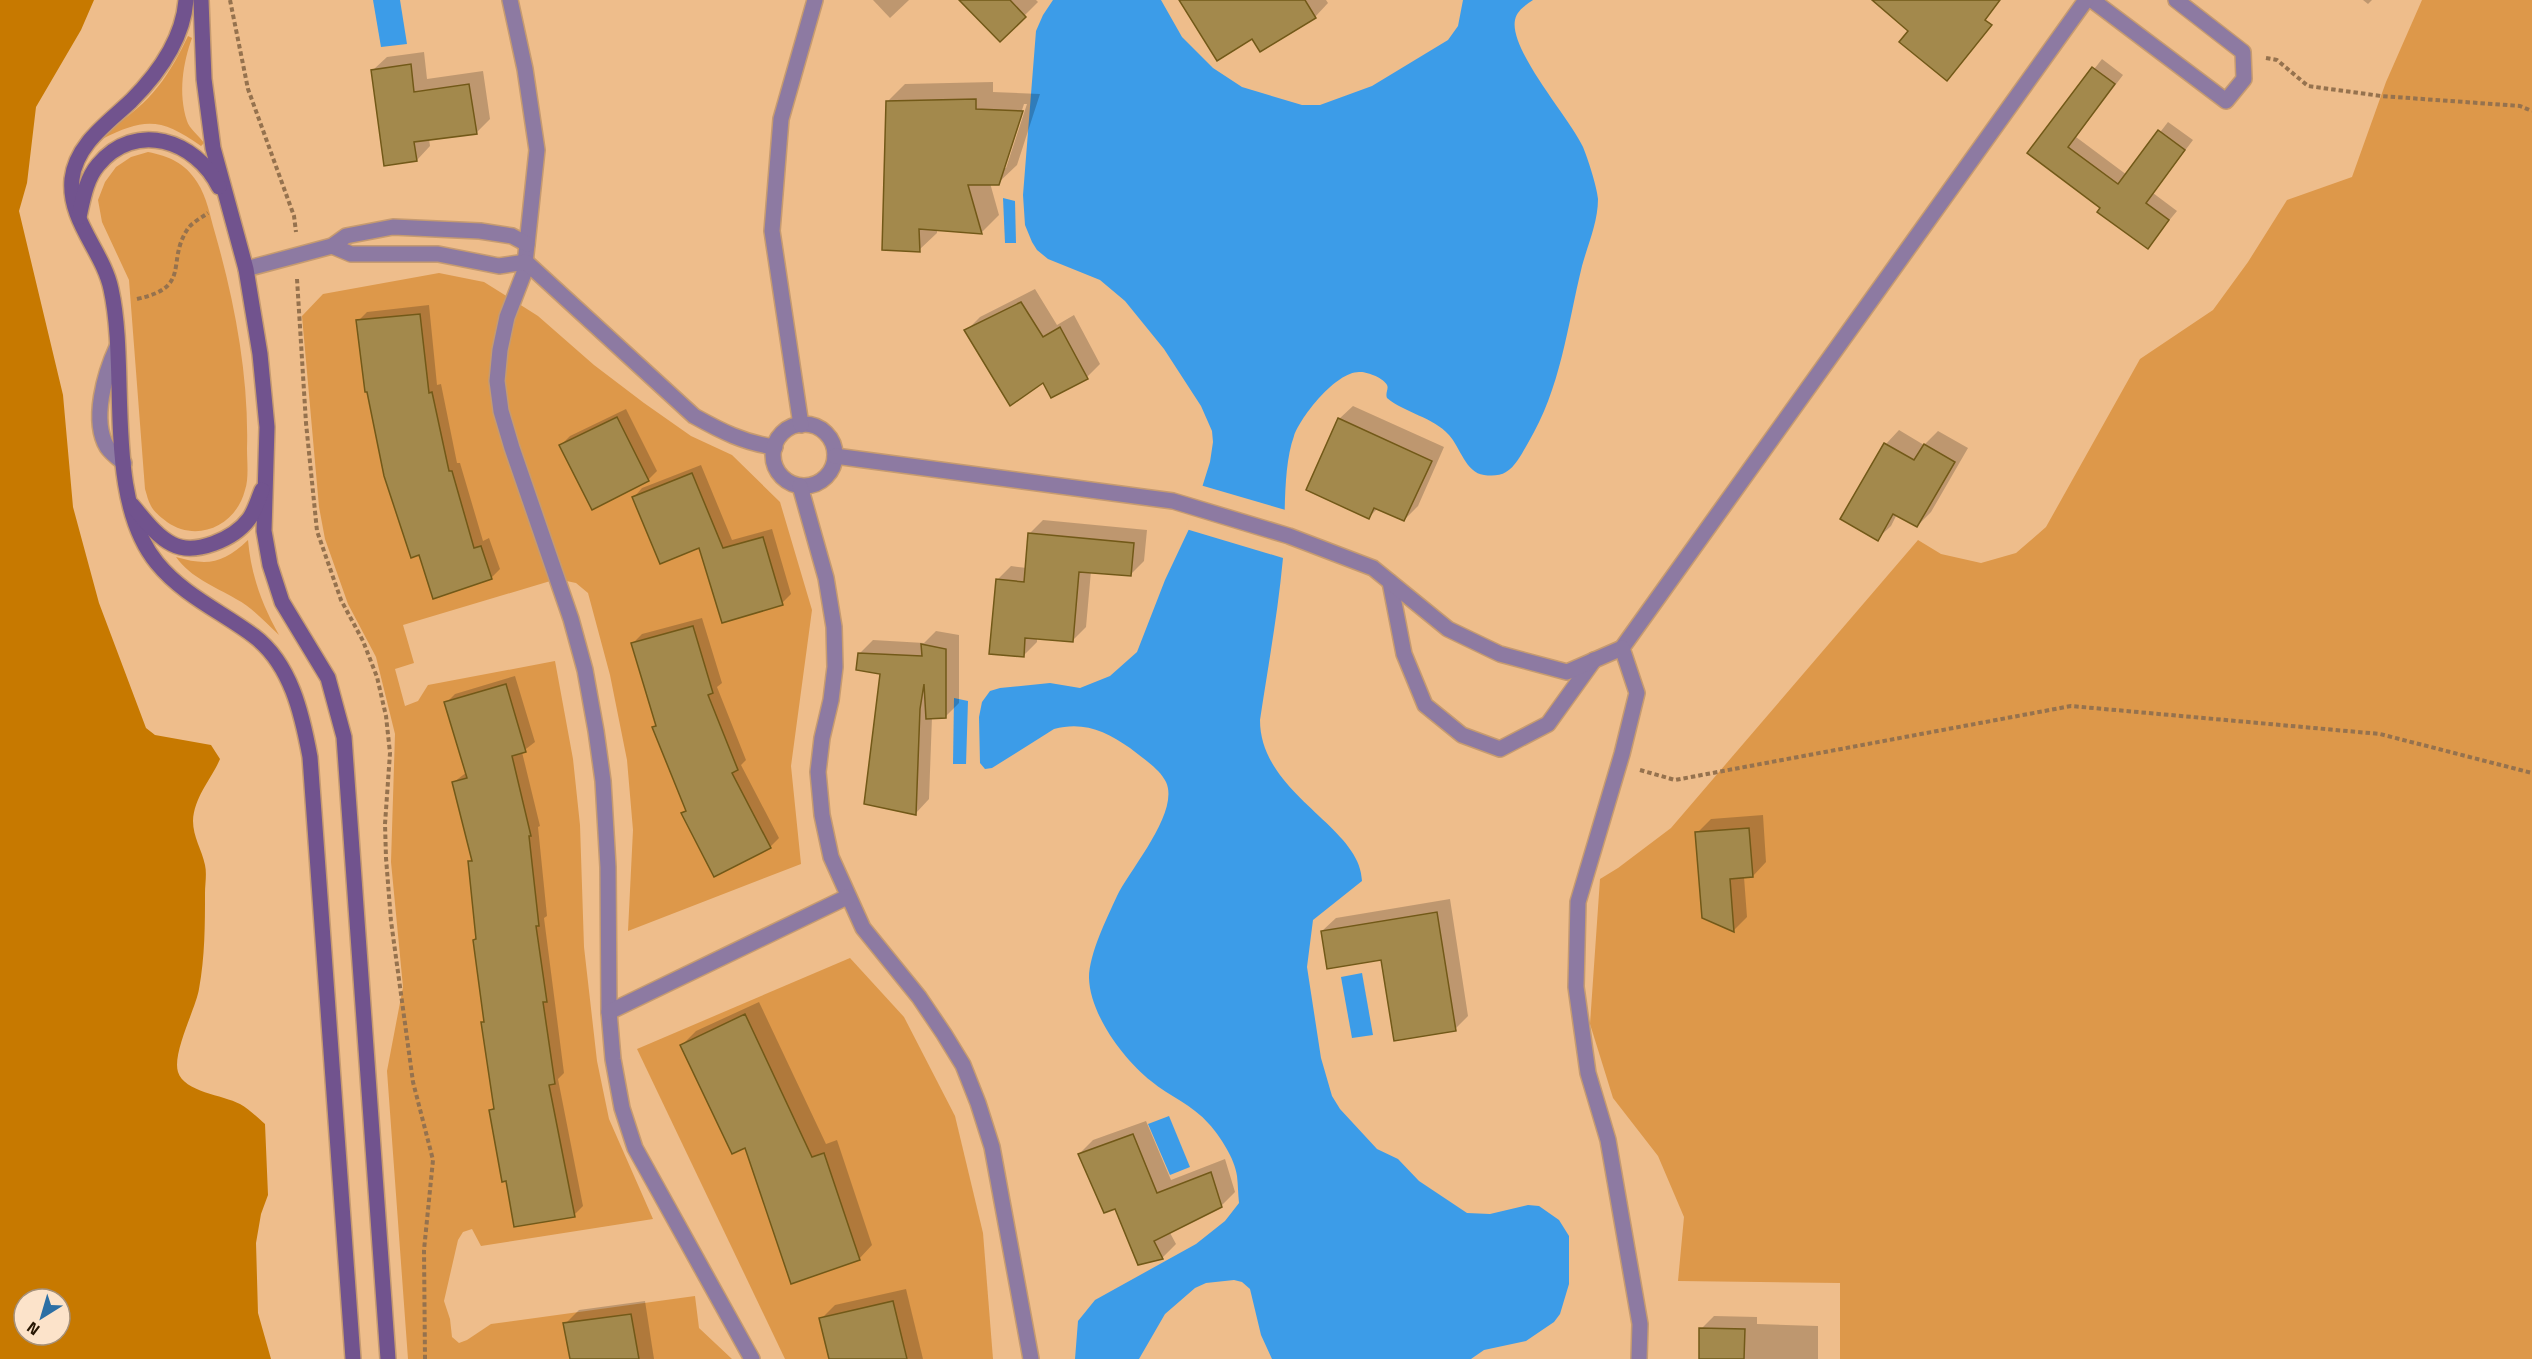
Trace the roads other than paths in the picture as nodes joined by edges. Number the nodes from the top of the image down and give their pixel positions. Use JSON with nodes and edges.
{"nodes":[{"id":1,"x":186,"y":0,"type":"edge"},
{"id":2,"x":201,"y":0,"type":"edge"},
{"id":3,"x":510,"y":0,"type":"edge"},
{"id":4,"x":815,"y":0,"type":"edge"},
{"id":5,"x":2086,"y":0,"type":"edge"},
{"id":6,"x":2092,"y":0,"type":"edge"},
{"id":7,"x":2176,"y":0,"type":"edge"},
{"id":8,"x":229,"y":209,"type":"junction"},
{"id":9,"x":79,"y":218,"type":"junction"},
{"id":10,"x":527,"y":244,"type":"junction"},
{"id":11,"x":332,"y":246,"type":"junction"},
{"id":12,"x":526,"y":262,"type":"junction"},
{"id":13,"x":246,"y":269,"type":"junction"},
{"id":14,"x":801,"y":425,"type":"junction"},
{"id":15,"x":775,"y":447,"type":"junction"},
{"id":16,"x":835,"y":456,"type":"junction"},
{"id":17,"x":266,"y":482,"type":"junction"},
{"id":18,"x":800,"y":486,"type":"junction"},
{"id":19,"x":130,"y":503,"type":"junction"},
{"id":20,"x":1390,"y":582,"type":"junction"},
{"id":21,"x":1622,"y":648,"type":"junction"},
{"id":22,"x":1594,"y":660,"type":"junction"},
{"id":23,"x":847,"y":897,"type":"junction"},
{"id":24,"x":609,"y":1012,"type":"junction"},
{"id":25,"x":353,"y":1359,"type":"edge"},
{"id":26,"x":388,"y":1359,"type":"edge"},
{"id":27,"x":752,"y":1359,"type":"edge"},
{"id":28,"x":1031,"y":1359,"type":"edge"},
{"id":29,"x":1639,"y":1359,"type":"edge"}],
"edges":[{"from":1,"to":9,"type":"main road"},
{"from":2,"to":8,"type":"main road"},
{"from":3,"to":10,"type":"street"},
{"from":4,"to":14,"type":"street"},
{"from":5,"to":21,"type":"street"},
{"from":6,"to":7,"type":"street"},
{"from":8,"to":9,"type":"main road"},
{"from":8,"to":13,"type":"main road"},
{"from":9,"to":19,"type":"main road"},
{"from":10,"to":11,"type":"street"},
{"from":10,"to":12,"type":"street"},
{"from":11,"to":12,"type":"street"},
{"from":11,"to":13,"type":"street"},
{"from":12,"to":15,"type":"street"},
{"from":12,"to":24,"type":"street"},
{"from":13,"to":17,"type":"main road"},
{"from":14,"to":15,"type":"street"},
{"from":14,"to":16,"type":"street"},
{"from":15,"to":18,"type":"street"},
{"from":16,"to":18,"type":"street"},
{"from":16,"to":20,"type":"street"},
{"from":17,"to":19,"type":"main road"},
{"from":17,"to":26,"type":"main road"},
{"from":18,"to":23,"type":"street"},
{"from":19,"to":25,"type":"main road"},
{"from":20,"to":22,"type":"street"},
{"from":20,"to":22,"type":"street"},
{"from":21,"to":22,"type":"street"},
{"from":21,"to":29,"type":"street"},
{"from":23,"to":24,"type":"street"},
{"from":23,"to":28,"type":"street"},
{"from":24,"to":27,"type":"street"}]}
